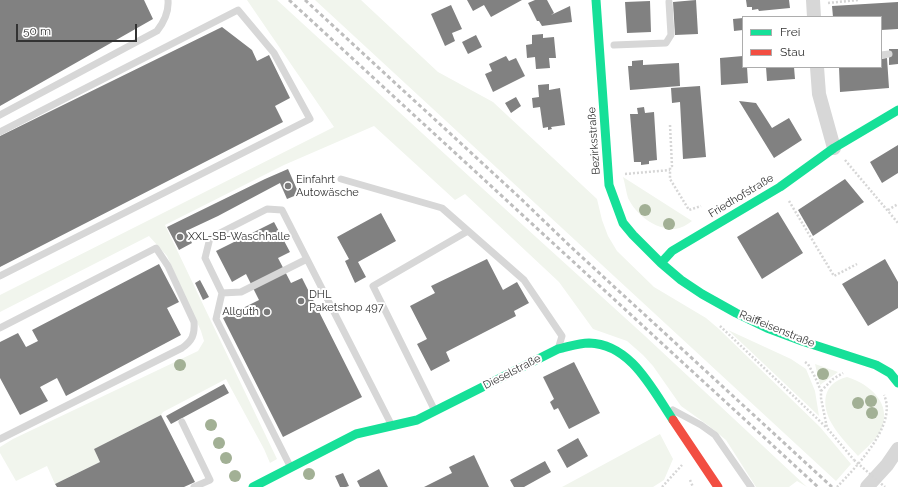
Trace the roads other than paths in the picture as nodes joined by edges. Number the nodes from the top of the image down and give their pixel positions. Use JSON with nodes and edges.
{"nodes":[{"id":1,"x":168,"y":0,"type":"edge"},
{"id":2,"x":596,"y":0,"type":"edge"},
{"id":3,"x":669,"y":2,"type":"dead end"},
{"id":4,"x":614,"y":45,"type":"dead end"},
{"id":5,"x":889,"y":54,"type":"dead end"},
{"id":6,"x":882,"y":55,"type":"edge"},
{"id":7,"x":818,"y":68,"type":"edge"},
{"id":8,"x":898,"y":110,"type":"edge"},
{"id":9,"x":0,"y":115,"type":"edge"},
{"id":10,"x":0,"y":132,"type":"edge"},
{"id":11,"x":834,"y":148,"type":"junction"},
{"id":12,"x":341,"y":178,"type":"dead end"},
{"id":13,"x":468,"y":231,"type":"junction"},
{"id":14,"x":308,"y":259,"type":"junction"},
{"id":15,"x":662,"y":263,"type":"junction"},
{"id":16,"x":0,"y":276,"type":"edge"},
{"id":17,"x":222,"y":293,"type":"junction"},
{"id":18,"x":0,"y":328,"type":"edge"},
{"id":19,"x":558,"y":349,"type":"junction"},
{"id":20,"x":898,"y":383,"type":"edge"},
{"id":21,"x":662,"y":404,"type":"junction"},
{"id":22,"x":435,"y":411,"type":"junction"},
{"id":23,"x":182,"y":422,"type":"dead end"},
{"id":24,"x":392,"y":426,"type":"junction"},
{"id":25,"x":0,"y":439,"type":"edge"},
{"id":26,"x":898,"y":449,"type":"edge"},
{"id":27,"x":291,"y":468,"type":"junction"},
{"id":28,"x":194,"y":487,"type":"edge"},
{"id":29,"x":253,"y":487,"type":"edge"},
{"id":30,"x":718,"y":487,"type":"edge"},
{"id":31,"x":751,"y":487,"type":"edge"},
{"id":32,"x":867,"y":487,"type":"edge"}],
"edges":[{"from":1,"to":9,"type":"lane"},
{"from":2,"to":15,"type":"street","name":"Bezirksstraße"},
{"from":3,"to":4,"type":"lane"},
{"from":5,"to":6,"type":"lane"},
{"from":7,"to":11,"type":"street"},
{"from":8,"to":11,"type":"street","name":"Friedhofstraße"},
{"from":10,"to":16,"type":"lane"},
{"from":11,"to":15,"type":"street","name":"Friedhofstraße"},
{"from":12,"to":13,"type":"lane"},
{"from":13,"to":19,"type":"lane"},
{"from":13,"to":22,"type":"lane"},
{"from":14,"to":17,"type":"lane"},
{"from":14,"to":17,"type":"lane"},
{"from":14,"to":24,"type":"lane"},
{"from":15,"to":20,"type":"street","name":"Raiffeisenstraße"},
{"from":17,"to":27,"type":"lane"},
{"from":18,"to":25,"type":"lane"},
{"from":19,"to":21,"type":"street","name":"Dieselstraße"},
{"from":19,"to":22,"type":"street","name":"Dieselstraße"},
{"from":21,"to":30,"type":"street","name":"Dieselstraße"},
{"from":21,"to":31,"type":"lane"},
{"from":22,"to":24,"type":"street","name":"Dieselstraße"},
{"from":23,"to":28,"type":"lane"},
{"from":24,"to":27,"type":"street","name":"Dieselstraße"},
{"from":26,"to":32,"type":"street"},
{"from":27,"to":29,"type":"street","name":"Dieselstraße"}]}
